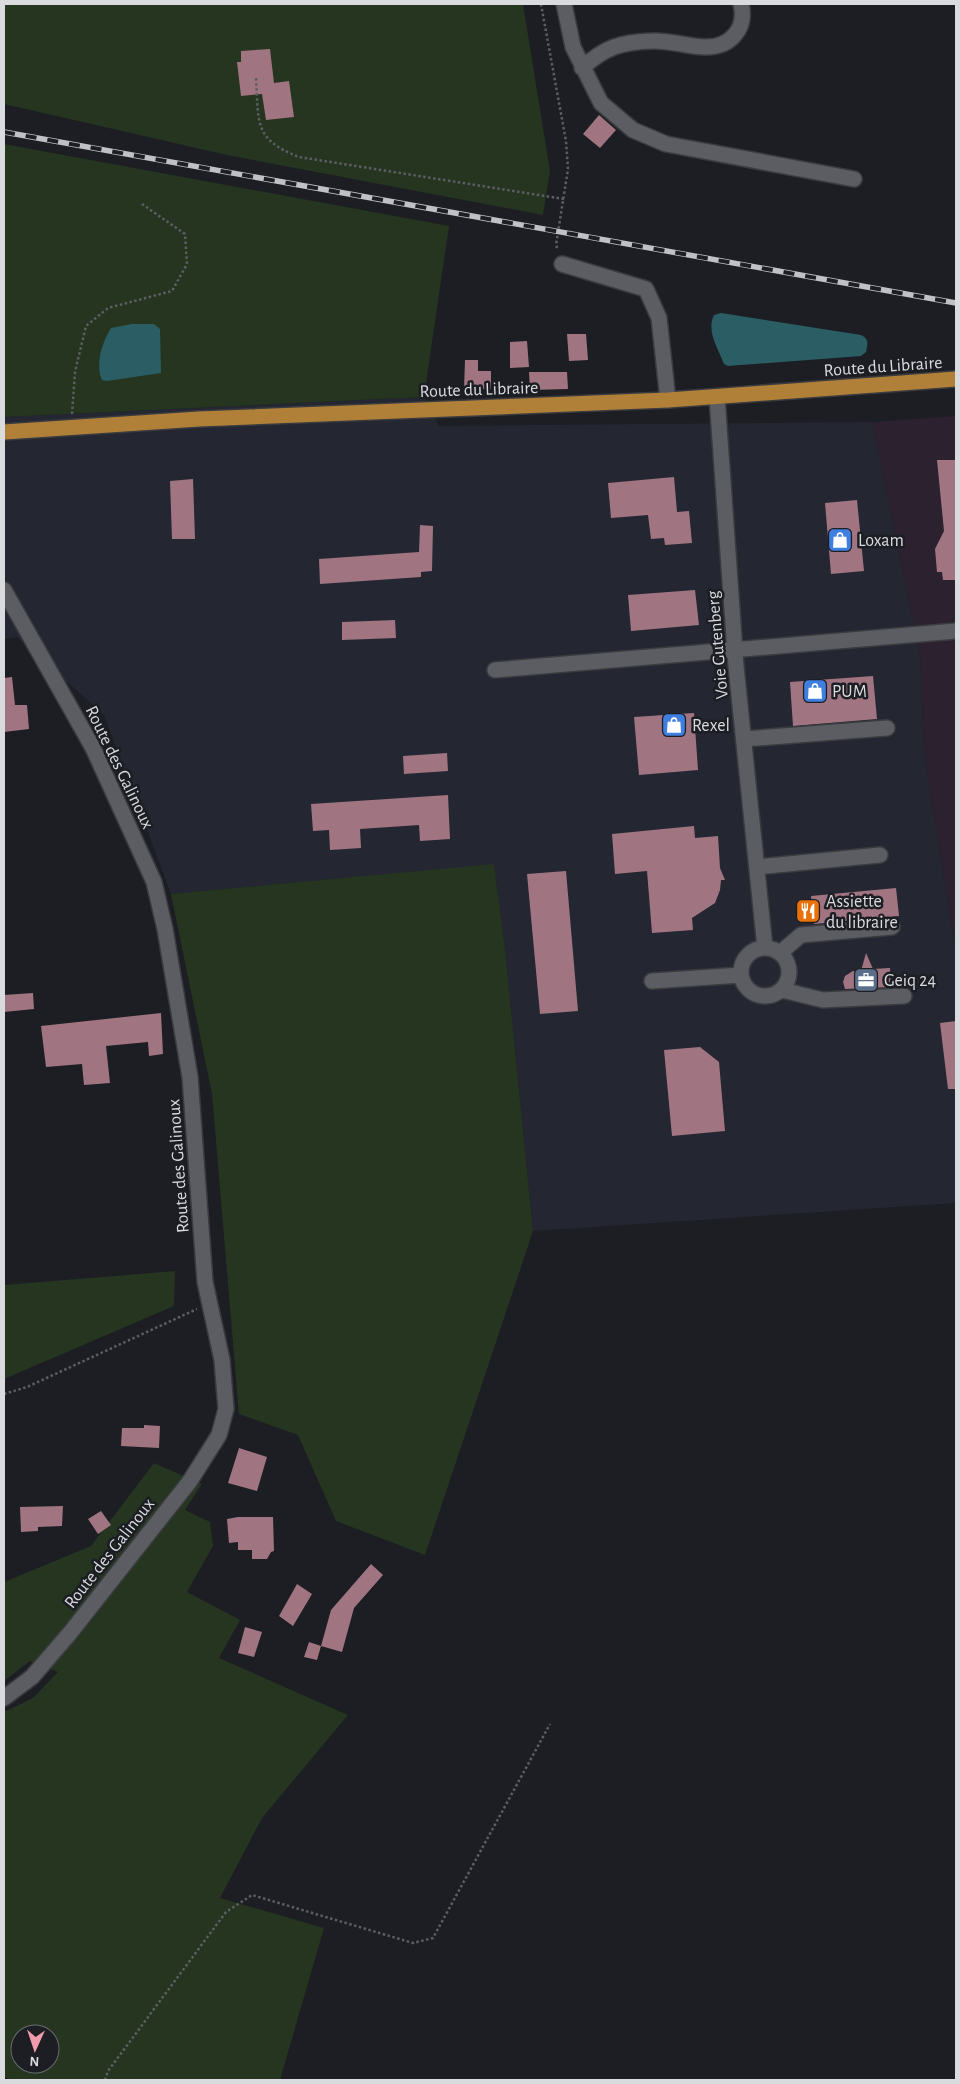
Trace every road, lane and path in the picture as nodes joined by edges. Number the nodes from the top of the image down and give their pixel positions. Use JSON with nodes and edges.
{"nodes":[{"id":1,"x":540,"y":4,"type":"edge"},
{"id":2,"x":564,"y":4,"type":"edge"},
{"id":3,"x":741,"y":4,"type":"edge"},
{"id":4,"x":582,"y":68,"type":"junction"},
{"id":5,"x":256,"y":78,"type":"dead end"},
{"id":6,"x":854,"y":179,"type":"dead end"},
{"id":7,"x":564,"y":200,"type":"junction"},
{"id":8,"x":142,"y":204,"type":"dead end"},
{"id":9,"x":562,"y":264,"type":"joint"},
{"id":10,"x":956,"y":379,"type":"edge"},
{"id":11,"x":717,"y":398,"type":"junction"},
{"id":12,"x":668,"y":400,"type":"junction"},
{"id":13,"x":71,"y":428,"type":"junction"},
{"id":14,"x":4,"y":432,"type":"edge"},
{"id":15,"x":4,"y":590,"type":"edge"},
{"id":16,"x":956,"y":631,"type":"edge"},
{"id":17,"x":735,"y":650,"type":"junction"},
{"id":18,"x":495,"y":670,"type":"dead end"},
{"id":19,"x":887,"y":728,"type":"dead end"},
{"id":20,"x":744,"y":739,"type":"junction"},
{"id":21,"x":880,"y":855,"type":"dead end"},
{"id":22,"x":757,"y":867,"type":"junction"},
{"id":23,"x":892,"y":927,"type":"dead end"},
{"id":24,"x":765,"y":948,"type":"junction"},
{"id":25,"x":780,"y":953,"type":"junction"},
{"id":26,"x":741,"y":975,"type":"junction"},
{"id":27,"x":652,"y":981,"type":"dead end"},
{"id":28,"x":782,"y":990,"type":"junction"},
{"id":29,"x":904,"y":996,"type":"dead end"},
{"id":30,"x":210,"y":1304,"type":"junction"},
{"id":31,"x":4,"y":1394,"type":"edge"},
{"id":32,"x":4,"y":1698,"type":"edge"},
{"id":33,"x":550,"y":1724,"type":"dead end"},
{"id":34,"x":105,"y":2080,"type":"edge"}],
"edges":[{"from":1,"to":7,"type":"path"},
{"from":2,"to":4,"type":"street"},
{"from":3,"to":4,"type":"street"},
{"from":4,"to":6,"type":"street"},
{"from":5,"to":7,"type":"path"},
{"from":7,"to":9,"type":"path"},
{"from":8,"to":13,"type":"path"},
{"from":9,"to":12,"type":"street"},
{"from":10,"to":11,"type":"main road","name":"Route du Libraire"},
{"from":11,"to":12,"type":"main road","name":"Route du Libraire"},
{"from":11,"to":17,"type":"street","name":"Voie Gutenberg"},
{"from":12,"to":13,"type":"main road","name":"Route du Libraire"},
{"from":13,"to":14,"type":"main road","name":"Route du Libraire"},
{"from":15,"to":30,"type":"street","name":"Route des Galinoux"},
{"from":16,"to":17,"type":"street"},
{"from":17,"to":18,"type":"street"},
{"from":17,"to":20,"type":"street","name":"Voie Gutenberg"},
{"from":19,"to":20,"type":"street"},
{"from":20,"to":22,"type":"street","name":"Voie Gutenberg"},
{"from":21,"to":22,"type":"street"},
{"from":22,"to":24,"type":"street","name":"Voie Gutenberg"},
{"from":23,"to":25,"type":"street"},
{"from":24,"to":25,"type":"street"},
{"from":24,"to":26,"type":"street"},
{"from":25,"to":28,"type":"street"},
{"from":26,"to":27,"type":"street"},
{"from":26,"to":28,"type":"street"},
{"from":28,"to":29,"type":"street"},
{"from":30,"to":31,"type":"path"},
{"from":30,"to":32,"type":"street","name":"Route des Galinoux"},
{"from":33,"to":34,"type":"path"}]}
